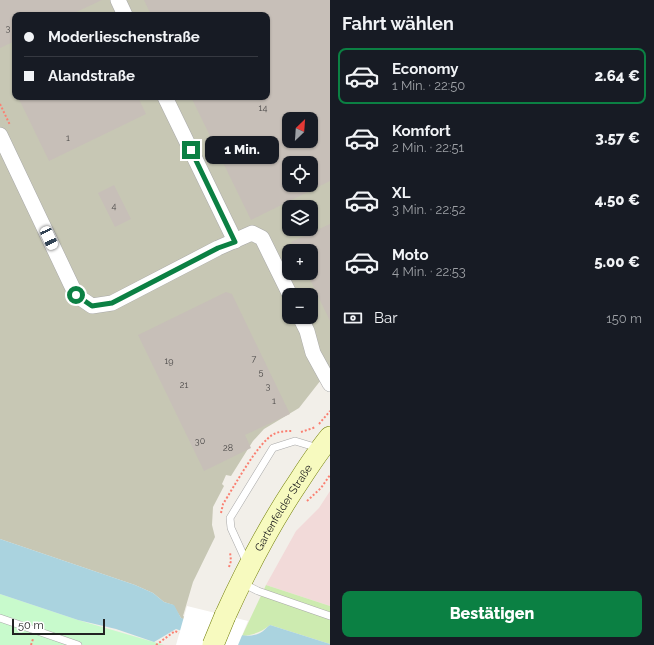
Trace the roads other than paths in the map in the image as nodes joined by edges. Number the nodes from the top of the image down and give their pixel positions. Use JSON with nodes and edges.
{"nodes":[{"id":1,"x":118,"y":0,"type":"edge"},
{"id":2,"x":124,"y":12,"type":"edge"},
{"id":3,"x":166,"y":100,"type":"edge"},
{"id":4,"x":0,"y":135,"type":"edge"},
{"id":5,"x":235,"y":242,"type":"junction"},
{"id":6,"x":287,"y":288,"type":"edge"},
{"id":7,"x":304,"y":324,"type":"edge"},
{"id":8,"x":330,"y":384,"type":"edge"},
{"id":9,"x":323,"y":436,"type":"edge"},
{"id":10,"x":244,"y":573,"type":"junction"},
{"id":11,"x":330,"y":616,"type":"edge"},
{"id":12,"x":0,"y":618,"type":"edge"},
{"id":13,"x":78,"y":645,"type":"edge"},
{"id":14,"x":213,"y":645,"type":"edge"}],
"edges":[{"from":1,"to":2,"type":"street"},
{"from":3,"to":5,"type":"street"},
{"from":4,"to":5,"type":"street"},
{"from":5,"to":6,"type":"street"},
{"from":7,"to":8,"type":"street"},
{"from":9,"to":10,"type":"main road","name":"Gartenfelder Straße"},
{"from":9,"to":10,"type":"lane"},
{"from":10,"to":11,"type":"lane"},
{"from":10,"to":14,"type":"main road","name":"Gartenfelder Straße","bridge":true},
{"from":12,"to":13,"type":"lane"}]}
